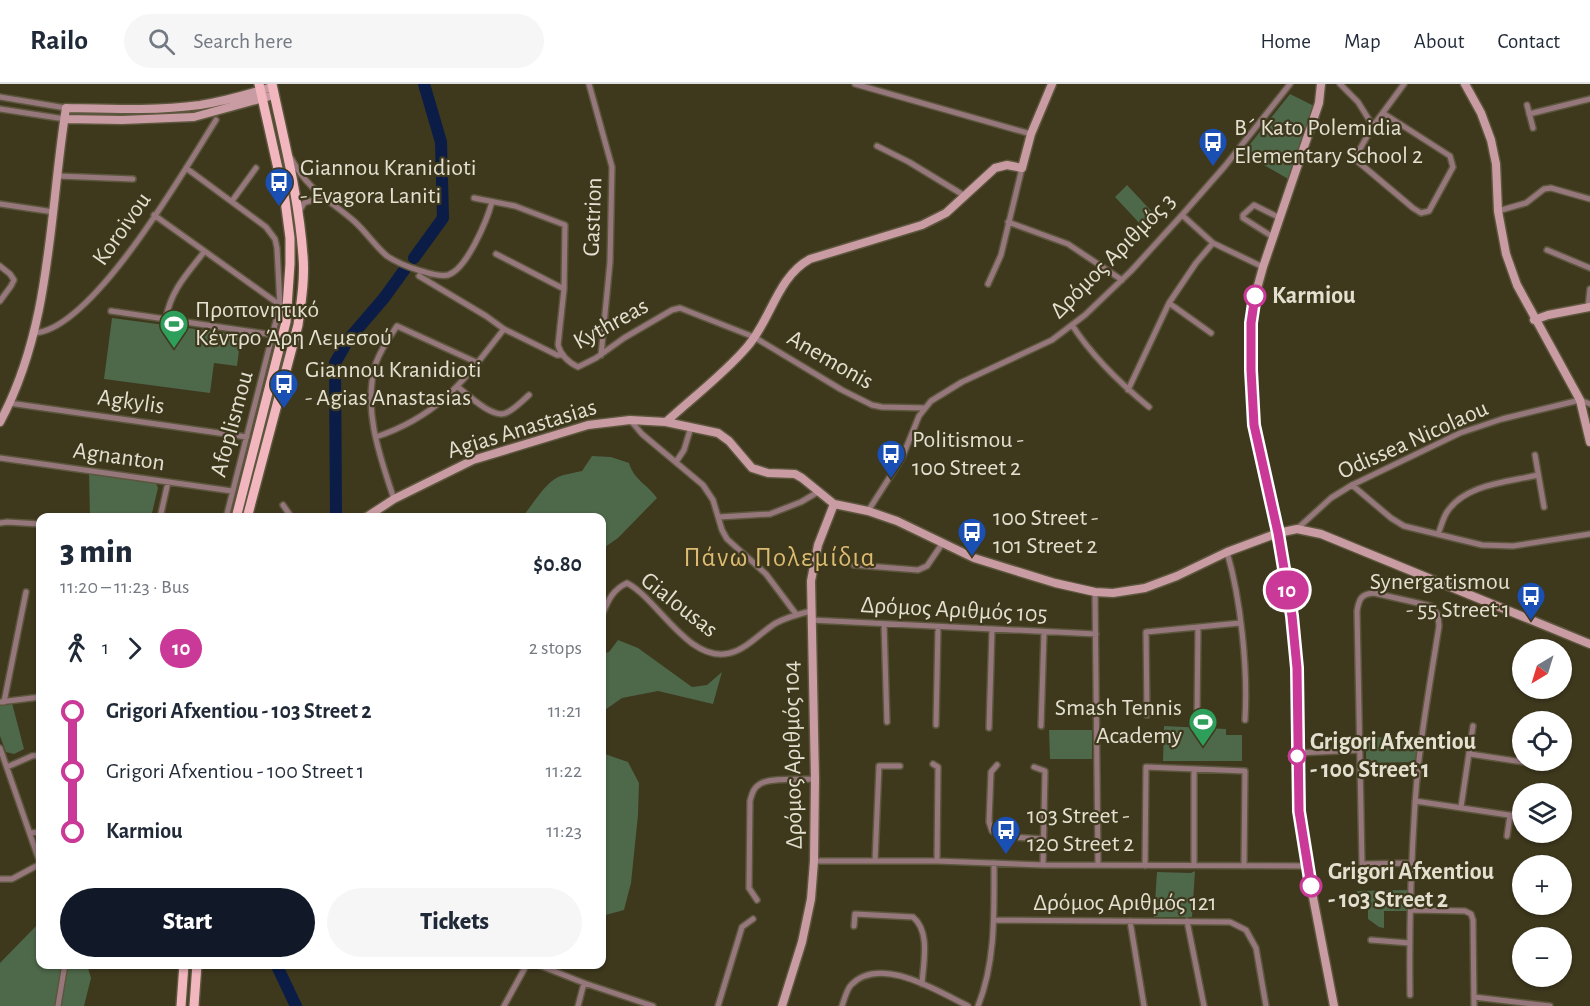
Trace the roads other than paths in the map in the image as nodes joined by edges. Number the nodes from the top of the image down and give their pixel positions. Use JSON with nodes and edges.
{"nodes":[{"id":1,"x":589,"y":84,"type":"edge"},
{"id":2,"x":855,"y":84,"type":"edge"},
{"id":3,"x":1052,"y":84,"type":"edge"},
{"id":4,"x":1290,"y":84,"type":"edge"},
{"id":5,"x":1321,"y":84,"type":"edge"},
{"id":6,"x":1340,"y":84,"type":"edge"},
{"id":7,"x":1404,"y":84,"type":"edge"},
{"id":8,"x":1465,"y":84,"type":"edge"},
{"id":9,"x":273,"y":89,"type":"edge"},
{"id":10,"x":261,"y":91,"type":"edge"},
{"id":11,"x":0,"y":98,"type":"edge"},
{"id":12,"x":1590,"y":99,"type":"edge"},
{"id":13,"x":1527,"y":105,"type":"dead end"},
{"id":14,"x":66,"y":108,"type":"junction"},
{"id":15,"x":0,"y":109,"type":"edge"},
{"id":16,"x":1383,"y":113,"type":"junction"},
{"id":17,"x":1529,"y":114,"type":"junction"},
{"id":18,"x":64,"y":119,"type":"junction"},
{"id":19,"x":216,"y":120,"type":"dead end"},
{"id":20,"x":1373,"y":126,"type":"junction"},
{"id":21,"x":1533,"y":128,"type":"dead end"},
{"id":22,"x":1031,"y":134,"type":"junction"},
{"id":23,"x":877,"y":146,"type":"dead end"},
{"id":24,"x":285,"y":149,"type":"junction"},
{"id":25,"x":186,"y":168,"type":"junction"},
{"id":26,"x":256,"y":168,"type":"dead end"},
{"id":27,"x":1022,"y":168,"type":"junction"},
{"id":28,"x":58,"y":176,"type":"junction"},
{"id":29,"x":133,"y":179,"type":"dead end"},
{"id":30,"x":965,"y":196,"type":"junction"},
{"id":31,"x":322,"y":197,"type":"junction"},
{"id":32,"x":474,"y":198,"type":"dead end"},
{"id":33,"x":1590,"y":199,"type":"edge"},
{"id":34,"x":232,"y":201,"type":"junction"},
{"id":35,"x":492,"y":202,"type":"junction"},
{"id":36,"x":0,"y":204,"type":"edge"},
{"id":37,"x":1498,"y":211,"type":"junction"},
{"id":38,"x":54,"y":212,"type":"junction"},
{"id":39,"x":299,"y":213,"type":"junction"},
{"id":40,"x":154,"y":215,"type":"junction"},
{"id":41,"x":1182,"y":215,"type":"junction"},
{"id":42,"x":1280,"y":218,"type":"junction"},
{"id":43,"x":1008,"y":222,"type":"junction"},
{"id":44,"x":1273,"y":237,"type":"junction"},
{"id":45,"x":1213,"y":243,"type":"junction"},
{"id":46,"x":1547,"y":250,"type":"dead end"},
{"id":47,"x":204,"y":252,"type":"junction"},
{"id":48,"x":496,"y":254,"type":"dead end"},
{"id":49,"x":0,"y":266,"type":"edge"},
{"id":50,"x":1263,"y":267,"type":"junction"},
{"id":51,"x":1590,"y":268,"type":"edge"},
{"id":52,"x":419,"y":276,"type":"dead end"},
{"id":53,"x":1122,"y":280,"type":"junction"},
{"id":54,"x":988,"y":284,"type":"dead end"},
{"id":55,"x":564,"y":289,"type":"junction"},
{"id":56,"x":1590,"y":289,"type":"edge"},
{"id":57,"x":0,"y":301,"type":"edge"},
{"id":58,"x":1169,"y":303,"type":"junction"},
{"id":59,"x":280,"y":305,"type":"junction"},
{"id":60,"x":1589,"y":307,"type":"edge"},
{"id":61,"x":111,"y":311,"type":"dead end"},
{"id":62,"x":166,"y":318,"type":"junction"},
{"id":63,"x":1534,"y":320,"type":"junction"},
{"id":64,"x":1072,"y":325,"type":"junction"},
{"id":65,"x":504,"y":329,"type":"junction"},
{"id":66,"x":34,"y":333,"type":"junction"},
{"id":67,"x":1211,"y":333,"type":"dead end"},
{"id":68,"x":274,"y":335,"type":"junction"},
{"id":69,"x":754,"y":337,"type":"junction"},
{"id":70,"x":562,"y":355,"type":"junction"},
{"id":71,"x":601,"y":355,"type":"junction"},
{"id":72,"x":478,"y":363,"type":"junction"},
{"id":73,"x":458,"y":387,"type":"junction"},
{"id":74,"x":1128,"y":390,"type":"junction"},
{"id":75,"x":529,"y":395,"type":"dead end"},
{"id":76,"x":1580,"y":400,"type":"junction"},
{"id":77,"x":9,"y":403,"type":"junction"},
{"id":78,"x":1590,"y":404,"type":"edge"},
{"id":79,"x":1149,"y":407,"type":"dead end"},
{"id":80,"x":925,"y":408,"type":"junction"},
{"id":81,"x":0,"y":420,"type":"edge"},
{"id":82,"x":630,"y":420,"type":"junction"},
{"id":83,"x":666,"y":422,"type":"junction"},
{"id":84,"x":691,"y":427,"type":"junction"},
{"id":85,"x":247,"y":437,"type":"junction"},
{"id":86,"x":376,"y":437,"type":"junction"},
{"id":87,"x":1590,"y":441,"type":"edge"},
{"id":88,"x":1534,"y":455,"type":"dead end"},
{"id":89,"x":0,"y":458,"type":"edge"},
{"id":90,"x":676,"y":462,"type":"junction"},
{"id":91,"x":1538,"y":475,"type":"junction"},
{"id":92,"x":168,"y":482,"type":"junction"},
{"id":93,"x":1352,"y":485,"type":"junction"},
{"id":94,"x":232,"y":491,"type":"junction"},
{"id":95,"x":818,"y":492,"type":"junction"},
{"id":96,"x":394,"y":499,"type":"junction"},
{"id":97,"x":834,"y":504,"type":"junction"},
{"id":98,"x":282,"y":505,"type":"dead end"},
{"id":99,"x":1544,"y":507,"type":"dead end"},
{"id":100,"x":868,"y":511,"type":"junction"},
{"id":101,"x":161,"y":513,"type":"edge"},
{"id":102,"x":227,"y":513,"type":"edge"},
{"id":103,"x":237,"y":513,"type":"edge"},
{"id":104,"x":248,"y":513,"type":"edge"},
{"id":105,"x":288,"y":513,"type":"edge"},
{"id":106,"x":373,"y":513,"type":"edge"},
{"id":107,"x":719,"y":517,"type":"junction"},
{"id":108,"x":0,"y":523,"type":"edge"},
{"id":109,"x":36,"y":525,"type":"edge"},
{"id":110,"x":1297,"y":529,"type":"junction"},
{"id":111,"x":1278,"y":533,"type":"junction"},
{"id":112,"x":1438,"y":534,"type":"junction"},
{"id":113,"x":1590,"y":534,"type":"edge"},
{"id":114,"x":942,"y":544,"type":"junction"},
{"id":115,"x":1227,"y":552,"type":"junction"},
{"id":116,"x":854,"y":565,"type":"dead end"},
{"id":117,"x":26,"y":592,"type":"dead end"},
{"id":118,"x":1095,"y":592,"type":"junction"},
{"id":119,"x":606,"y":606,"type":"edge"},
{"id":120,"x":811,"y":611,"type":"junction"},
{"id":121,"x":796,"y":614,"type":"junction"},
{"id":122,"x":811,"y":620,"type":"junction"},
{"id":123,"x":1240,"y":623,"type":"junction"},
{"id":124,"x":884,"y":624,"type":"junction"},
{"id":125,"x":938,"y":627,"type":"junction"},
{"id":126,"x":1198,"y":627,"type":"junction"},
{"id":127,"x":992,"y":630,"type":"junction"},
{"id":128,"x":1044,"y":633,"type":"junction"},
{"id":129,"x":1096,"y":634,"type":"junction"},
{"id":130,"x":1590,"y":644,"type":"edge"},
{"id":131,"x":36,"y":698,"type":"edge"},
{"id":132,"x":2,"y":702,"type":"edge"},
{"id":133,"x":1147,"y":715,"type":"dead end"},
{"id":134,"x":1197,"y":718,"type":"dead end"},
{"id":135,"x":1245,"y":720,"type":"dead end"},
{"id":136,"x":887,"y":722,"type":"dead end"},
{"id":137,"x":936,"y":724,"type":"dead end"},
{"id":138,"x":1041,"y":726,"type":"dead end"},
{"id":139,"x":1473,"y":726,"type":"dead end"},
{"id":140,"x":989,"y":728,"type":"dead end"},
{"id":141,"x":0,"y":748,"type":"edge"},
{"id":142,"x":1360,"y":750,"type":"junction"},
{"id":143,"x":1297,"y":753,"type":"junction"},
{"id":144,"x":1470,"y":754,"type":"junction"},
{"id":145,"x":36,"y":756,"type":"edge"},
{"id":146,"x":1512,"y":760,"type":"edge"},
{"id":147,"x":933,"y":764,"type":"dead end"},
{"id":148,"x":998,"y":765,"type":"dead end"},
{"id":149,"x":900,"y":766,"type":"dead end"},
{"id":150,"x":1034,"y":766,"type":"dead end"},
{"id":151,"x":7,"y":767,"type":"junction"},
{"id":152,"x":1194,"y":769,"type":"junction"},
{"id":153,"x":815,"y":779,"type":"junction"},
{"id":154,"x":1415,"y":801,"type":"junction"},
{"id":155,"x":1461,"y":807,"type":"junction"},
{"id":156,"x":1510,"y":815,"type":"joint"},
{"id":157,"x":36,"y":832,"type":"edge"},
{"id":158,"x":30,"y":833,"type":"junction"},
{"id":159,"x":1508,"y":836,"type":"dead end"},
{"id":160,"x":1043,"y":840,"type":"junction"},
{"id":161,"x":36,"y":851,"type":"edge"},
{"id":162,"x":814,"y":861,"type":"junction"},
{"id":163,"x":875,"y":861,"type":"junction"},
{"id":164,"x":937,"y":861,"type":"junction"},
{"id":165,"x":994,"y":863,"type":"junction"},
{"id":166,"x":1413,"y":864,"type":"junction"},
{"id":167,"x":36,"y":865,"type":"edge"},
{"id":168,"x":1043,"y":865,"type":"junction"},
{"id":169,"x":1098,"y":865,"type":"junction"},
{"id":170,"x":1194,"y":865,"type":"junction"},
{"id":171,"x":1145,"y":866,"type":"junction"},
{"id":172,"x":1245,"y":866,"type":"junction"},
{"id":173,"x":1307,"y":866,"type":"junction"},
{"id":174,"x":0,"y":879,"type":"edge"},
{"id":175,"x":757,"y":900,"type":"dead end"},
{"id":176,"x":1411,"y":910,"type":"junction"},
{"id":177,"x":753,"y":919,"type":"dead end"},
{"id":178,"x":994,"y":920,"type":"junction"},
{"id":179,"x":1130,"y":921,"type":"junction"},
{"id":180,"x":1187,"y":921,"type":"junction"},
{"id":181,"x":854,"y":926,"type":"dead end"},
{"id":182,"x":1371,"y":940,"type":"dead end"},
{"id":183,"x":1409,"y":943,"type":"junction"},
{"id":184,"x":64,"y":969,"type":"edge"},
{"id":185,"x":184,"y":969,"type":"edge"},
{"id":186,"x":197,"y":969,"type":"edge"},
{"id":187,"x":524,"y":969,"type":"edge"},
{"id":188,"x":549,"y":969,"type":"edge"},
{"id":189,"x":584,"y":983,"type":"junction"},
{"id":190,"x":922,"y":984,"type":"junction"},
{"id":191,"x":1410,"y":995,"type":"dead end"},
{"id":192,"x":1474,"y":997,"type":"junction"},
{"id":193,"x":58,"y":1006,"type":"edge"},
{"id":194,"x":181,"y":1006,"type":"edge"},
{"id":195,"x":194,"y":1006,"type":"edge"},
{"id":196,"x":504,"y":1006,"type":"edge"},
{"id":197,"x":578,"y":1006,"type":"edge"},
{"id":198,"x":653,"y":1006,"type":"edge"},
{"id":199,"x":718,"y":1006,"type":"edge"},
{"id":200,"x":782,"y":1006,"type":"edge"},
{"id":201,"x":842,"y":1006,"type":"edge"},
{"id":202,"x":968,"y":1006,"type":"edge"},
{"id":203,"x":978,"y":1006,"type":"edge"},
{"id":204,"x":1144,"y":1006,"type":"edge"},
{"id":205,"x":1204,"y":1006,"type":"edge"},
{"id":206,"x":1266,"y":1006,"type":"edge"},
{"id":207,"x":1334,"y":1006,"type":"edge"},
{"id":208,"x":1474,"y":1006,"type":"edge"},
{"id":209,"x":1550,"y":1006,"type":"edge"}],
"edges":[{"from":1,"to":71,"type":"street","name":"Gastrion"},
{"from":2,"to":22,"type":"street"},
{"from":3,"to":22,"type":"street"},
{"from":4,"to":41,"type":"street","name":"Δρόμος Αριθμός 3"},
{"from":5,"to":42,"type":"street"},
{"from":6,"to":20,"type":"street"},
{"from":7,"to":16,"type":"street"},
{"from":8,"to":37,"type":"street"},
{"from":9,"to":10,"type":"street"},
{"from":9,"to":24,"type":"main road"},
{"from":10,"to":14,"type":"street"},
{"from":10,"to":18,"type":"street"},
{"from":10,"to":103,"type":"main road"},
{"from":11,"to":14,"type":"street"},
{"from":12,"to":17,"type":"street"},
{"from":13,"to":17,"type":"street"},
{"from":14,"to":18,"type":"street"},
{"from":15,"to":18,"type":"street"},
{"from":16,"to":20,"type":"street"},
{"from":16,"to":20,"type":"street"},
{"from":17,"to":21,"type":"street"},
{"from":18,"to":28,"type":"street"},
{"from":19,"to":25,"type":"street","name":"Koroivou"},
{"from":22,"to":27,"type":"street"},
{"from":23,"to":30,"type":"street"},
{"from":24,"to":31,"type":"street"},
{"from":24,"to":39,"type":"main road"},
{"from":25,"to":34,"type":"street","name":"Afoplismou"},
{"from":25,"to":40,"type":"street","name":"Koroivou"},
{"from":26,"to":34,"type":"street"},
{"from":27,"to":30,"type":"street"},
{"from":27,"to":43,"type":"street"},
{"from":28,"to":29,"type":"street"},
{"from":28,"to":38,"type":"street"},
{"from":30,"to":69,"type":"street"},
{"from":31,"to":35,"type":"street"},
{"from":31,"to":39,"type":"street"},
{"from":32,"to":35,"type":"street"},
{"from":33,"to":37,"type":"street"},
{"from":34,"to":59,"type":"street","name":"Afoplismou"},
{"from":35,"to":55,"type":"street","name":"Kythreas"},
{"from":36,"to":38,"type":"street"},
{"from":37,"to":63,"type":"street"},
{"from":38,"to":66,"type":"street"},
{"from":39,"to":104,"type":"main road"},
{"from":40,"to":47,"type":"street"},
{"from":40,"to":66,"type":"street","name":"Koroivou"},
{"from":41,"to":45,"type":"street"},
{"from":41,"to":53,"type":"street","name":"Δρόμος Αριθμός 3"},
{"from":42,"to":44,"type":"street"},
{"from":42,"to":44,"type":"street"},
{"from":43,"to":53,"type":"street"},
{"from":43,"to":54,"type":"street"},
{"from":44,"to":50,"type":"street"},
{"from":45,"to":50,"type":"street"},
{"from":45,"to":58,"type":"street"},
{"from":46,"to":51,"type":"street"},
{"from":47,"to":59,"type":"street"},
{"from":47,"to":62,"type":"street"},
{"from":48,"to":55,"type":"street"},
{"from":49,"to":57,"type":"street"},
{"from":50,"to":111,"type":"street"},
{"from":52,"to":65,"type":"street"},
{"from":53,"to":64,"type":"street","name":"Δρόμος Αριθμός 3"},
{"from":55,"to":70,"type":"street","name":"Kythreas"},
{"from":56,"to":60,"type":"street"},
{"from":58,"to":67,"type":"street"},
{"from":58,"to":74,"type":"street"},
{"from":59,"to":68,"type":"street","name":"Afoplismou"},
{"from":60,"to":63,"type":"street"},
{"from":61,"to":62,"type":"street"},
{"from":62,"to":68,"type":"street"},
{"from":63,"to":76,"type":"street"},
{"from":64,"to":74,"type":"street"},
{"from":64,"to":80,"type":"street","name":"Δρόμος Αριθμός 3"},
{"from":65,"to":70,"type":"street"},
{"from":65,"to":72,"type":"street"},
{"from":66,"to":77,"type":"street"},
{"from":68,"to":85,"type":"street","name":"Afoplismou"},
{"from":69,"to":71,"type":"street","name":"Kythreas"},
{"from":69,"to":80,"type":"street","name":"Anemonis"},
{"from":69,"to":83,"type":"street"},
{"from":70,"to":71,"type":"street","name":"Kythreas"},
{"from":72,"to":73,"type":"street"},
{"from":72,"to":86,"type":"street"},
{"from":73,"to":75,"type":"street"},
{"from":73,"to":86,"type":"street"},
{"from":74,"to":79,"type":"street"},
{"from":76,"to":78,"type":"street"},
{"from":76,"to":87,"type":"street"},
{"from":76,"to":93,"type":"street","name":"Odissea Nicolaou"},
{"from":77,"to":81,"type":"street"},
{"from":77,"to":85,"type":"street","name":"Agkylis"},
{"from":80,"to":100,"type":"street"},
{"from":82,"to":83,"type":"street","name":"Agias Anastasias"},
{"from":82,"to":90,"type":"street"},
{"from":82,"to":96,"type":"street","name":"Agias Anastasias"},
{"from":83,"to":84,"type":"street","name":"Agias Anastasias"},
{"from":84,"to":90,"type":"street"},
{"from":84,"to":95,"type":"street","name":"Agias Anastasias"},
{"from":85,"to":94,"type":"street","name":"Afoplismou"},
{"from":86,"to":96,"type":"street"},
{"from":88,"to":91,"type":"street"},
{"from":89,"to":92,"type":"street","name":"Agnanton"},
{"from":90,"to":107,"type":"street"},
{"from":91,"to":99,"type":"street"},
{"from":91,"to":112,"type":"street"},
{"from":92,"to":94,"type":"street","name":"Agnanton"},
{"from":92,"to":101,"type":"street"},
{"from":93,"to":110,"type":"street","name":"Odissea Nicolaou"},
{"from":93,"to":112,"type":"street"},
{"from":94,"to":102,"type":"street","name":"Afoplismou"},
{"from":95,"to":97,"type":"street","name":"Agias Anastasias"},
{"from":95,"to":107,"type":"street"},
{"from":96,"to":106,"type":"street","name":"Agias Anastasias"},
{"from":97,"to":100,"type":"street"},
{"from":97,"to":120,"type":"street","name":"Δρόμος Αριθμός 104"},
{"from":98,"to":105,"type":"street"},
{"from":100,"to":114,"type":"street"},
{"from":107,"to":121,"type":"street"},
{"from":108,"to":109,"type":"street"},
{"from":110,"to":111,"type":"street"},
{"from":110,"to":130,"type":"street"},
{"from":111,"to":115,"type":"street"},
{"from":111,"to":143,"type":"street"},
{"from":112,"to":113,"type":"street"},
{"from":114,"to":116,"type":"street"},
{"from":114,"to":118,"type":"street"},
{"from":115,"to":118,"type":"street"},
{"from":115,"to":123,"type":"street"},
{"from":117,"to":132,"type":"street"},
{"from":118,"to":129,"type":"street"},
{"from":119,"to":121,"type":"street","name":"Gialousas"},
{"from":120,"to":121,"type":"street","name":"Gialousas"},
{"from":120,"to":122,"type":"street","name":"Δρόμος Αριθμός 104"},
{"from":122,"to":124,"type":"street","name":"Δρόμος Αριθμός 105"},
{"from":122,"to":153,"type":"street","name":"Δρόμος Αριθμός 104"},
{"from":123,"to":126,"type":"street"},
{"from":123,"to":135,"type":"street"},
{"from":124,"to":125,"type":"street","name":"Δρόμος Αριθμός 105"},
{"from":124,"to":136,"type":"street"},
{"from":125,"to":127,"type":"street","name":"Δρόμος Αριθμός 105"},
{"from":125,"to":137,"type":"street"},
{"from":126,"to":133,"type":"street"},
{"from":126,"to":134,"type":"street"},
{"from":127,"to":128,"type":"street","name":"Δρόμος Αριθμός 105"},
{"from":127,"to":140,"type":"street"},
{"from":128,"to":129,"type":"street","name":"Δρόμος Αριθμός 105"},
{"from":128,"to":138,"type":"street"},
{"from":129,"to":169,"type":"street"},
{"from":131,"to":132,"type":"street"},
{"from":139,"to":144,"type":"street"},
{"from":141,"to":151,"type":"street"},
{"from":142,"to":143,"type":"street"},
{"from":142,"to":154,"type":"street"},
{"from":142,"to":166,"type":"street"},
{"from":143,"to":173,"type":"street"},
{"from":144,"to":146,"type":"street"},
{"from":144,"to":155,"type":"street"},
{"from":145,"to":151,"type":"street"},
{"from":147,"to":164,"type":"street"},
{"from":148,"to":160,"type":"street"},
{"from":149,"to":163,"type":"street"},
{"from":150,"to":160,"type":"street"},
{"from":151,"to":158,"type":"street"},
{"from":152,"to":170,"type":"street"},
{"from":152,"to":171,"type":"street"},
{"from":152,"to":172,"type":"street"},
{"from":153,"to":162,"type":"street","name":"Δρόμος Αριθμός 104"},
{"from":153,"to":175,"type":"street"},
{"from":154,"to":155,"type":"street"},
{"from":154,"to":166,"type":"street"},
{"from":155,"to":156,"type":"street"},
{"from":156,"to":159,"type":"street"},
{"from":157,"to":158,"type":"street"},
{"from":158,"to":161,"type":"street"},
{"from":160,"to":168,"type":"street"},
{"from":162,"to":163,"type":"street"},
{"from":162,"to":200,"type":"street","name":"Δρόμος Αριθμός 104"},
{"from":163,"to":164,"type":"street"},
{"from":164,"to":165,"type":"street"},
{"from":165,"to":168,"type":"street"},
{"from":165,"to":178,"type":"street"},
{"from":166,"to":176,"type":"street"},
{"from":167,"to":174,"type":"street"},
{"from":168,"to":169,"type":"street"},
{"from":169,"to":171,"type":"street"},
{"from":170,"to":171,"type":"street"},
{"from":170,"to":172,"type":"street"},
{"from":172,"to":173,"type":"street"},
{"from":173,"to":207,"type":"street"},
{"from":176,"to":183,"type":"street"},
{"from":176,"to":192,"type":"street"},
{"from":177,"to":199,"type":"street"},
{"from":178,"to":179,"type":"street","name":"Δρόμος Αριθμός 121"},
{"from":178,"to":203,"type":"street"},
{"from":179,"to":180,"type":"street","name":"Δρόμος Αριθμός 121"},
{"from":179,"to":204,"type":"street"},
{"from":180,"to":205,"type":"street"},
{"from":180,"to":206,"type":"street","name":"Δρόμος Αριθμός 121"},
{"from":181,"to":190,"type":"street"},
{"from":182,"to":183,"type":"street"},
{"from":183,"to":191,"type":"street"},
{"from":184,"to":193,"type":"street"},
{"from":185,"to":194,"type":"main road"},
{"from":186,"to":195,"type":"main road"},
{"from":187,"to":196,"type":"street"},
{"from":188,"to":189,"type":"street"},
{"from":189,"to":197,"type":"street"},
{"from":189,"to":198,"type":"street"},
{"from":190,"to":201,"type":"street"},
{"from":190,"to":202,"type":"street"},
{"from":192,"to":208,"type":"street"},
{"from":192,"to":209,"type":"street"}]}
